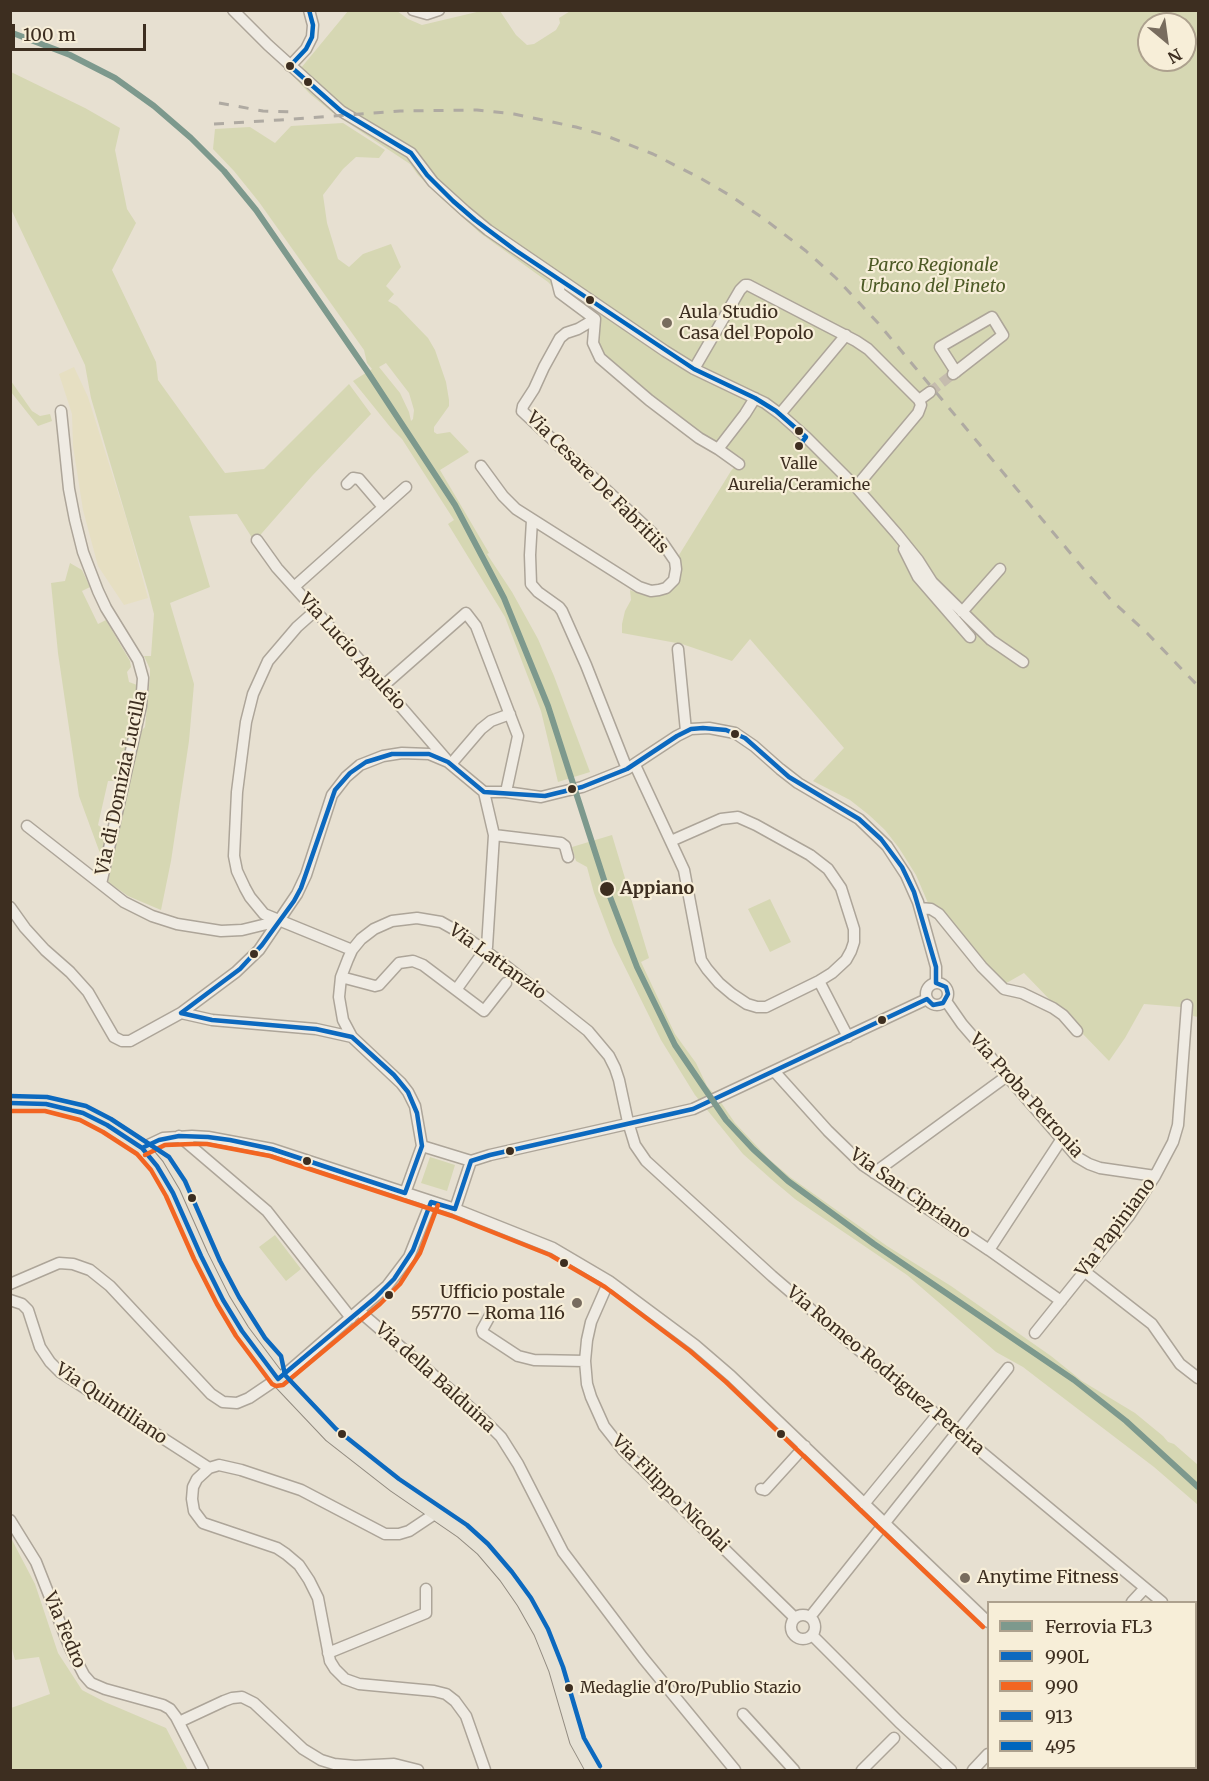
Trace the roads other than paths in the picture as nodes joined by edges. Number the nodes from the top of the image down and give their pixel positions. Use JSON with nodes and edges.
{"nodes":[{"id":1,"x":233,"y":10,"type":"edge"},
{"id":2,"x":309,"y":10,"type":"edge"},
{"id":3,"x":412,"y":10,"type":"edge"},
{"id":4,"x":439,"y":10,"type":"edge"},
{"id":5,"x":290,"y":66,"type":"junction"},
{"id":6,"x":556,"y":277,"type":"junction"},
{"id":7,"x":595,"y":319,"type":"junction"},
{"id":8,"x":846,"y":335,"type":"junction"},
{"id":9,"x":694,"y":369,"type":"junction"},
{"id":10,"x":954,"y":373,"type":"joint"},
{"id":11,"x":930,"y":392,"type":"tunnel mouth"},
{"id":12,"x":754,"y":398,"type":"junction"},
{"id":13,"x":919,"y":400,"type":"junction"},
{"id":14,"x":61,"y":411,"type":"dead end"},
{"id":15,"x":780,"y":414,"type":"junction"},
{"id":16,"x":718,"y":449,"type":"junction"},
{"id":17,"x":738,"y":464,"type":"dead end"},
{"id":18,"x":481,"y":466,"type":"dead end"},
{"id":19,"x":348,"y":484,"type":"dead end"},
{"id":20,"x":406,"y":487,"type":"dead end"},
{"id":21,"x":856,"y":487,"type":"junction"},
{"id":22,"x":383,"y":507,"type":"junction"},
{"id":23,"x":532,"y":520,"type":"junction"},
{"id":24,"x":897,"y":534,"type":"junction"},
{"id":25,"x":257,"y":540,"type":"dead end"},
{"id":26,"x":1000,"y":569,"type":"dead end"},
{"id":27,"x":294,"y":587,"type":"junction"},
{"id":28,"x":315,"y":611,"type":"junction"},
{"id":29,"x":962,"y":612,"type":"junction"},
{"id":30,"x":970,"y":637,"type":"dead end"},
{"id":31,"x":678,"y":649,"type":"dead end"},
{"id":32,"x":1023,"y":662,"type":"dead end"},
{"id":33,"x":383,"y":686,"type":"junction"},
{"id":34,"x":510,"y":714,"type":"junction"},
{"id":35,"x":686,"y":731,"type":"junction"},
{"id":36,"x":449,"y":763,"type":"junction"},
{"id":37,"x":631,"y":767,"type":"junction"},
{"id":38,"x":484,"y":792,"type":"junction"},
{"id":39,"x":506,"y":792,"type":"junction"},
{"id":40,"x":27,"y":826,"type":"dead end"},
{"id":41,"x":494,"y":835,"type":"junction"},
{"id":42,"x":671,"y":841,"type":"junction"},
{"id":43,"x":568,"y":857,"type":"dead end"},
{"id":44,"x":101,"y":884,"type":"junction"},
{"id":45,"x":10,"y":907,"type":"edge"},
{"id":46,"x":920,"y":908,"type":"junction"},
{"id":47,"x":279,"y":921,"type":"junction"},
{"id":48,"x":352,"y":950,"type":"junction"},
{"id":49,"x":485,"y":950,"type":"junction"},
{"id":50,"x":341,"y":977,"type":"junction"},
{"id":51,"x":819,"y":981,"type":"junction"},
{"id":52,"x":506,"y":983,"type":"dead end"},
{"id":53,"x":936,"y":983,"type":"junction"},
{"id":54,"x":456,"y":990,"type":"junction"},
{"id":55,"x":927,"y":999,"type":"junction"},
{"id":56,"x":946,"y":1001,"type":"junction"},
{"id":57,"x":1187,"y":1005,"type":"dead end"},
{"id":58,"x":181,"y":1012,"type":"junction"},
{"id":59,"x":1077,"y":1031,"type":"dead end"},
{"id":60,"x":848,"y":1036,"type":"junction"},
{"id":61,"x":352,"y":1037,"type":"junction"},
{"id":62,"x":774,"y":1071,"type":"junction"},
{"id":63,"x":1007,"y":1076,"type":"junction"},
{"id":64,"x":10,"y":1103,"type":"edge"},
{"id":65,"x":628,"y":1122,"type":"junction"},
{"id":66,"x":179,"y":1136,"type":"junction"},
{"id":67,"x":1061,"y":1140,"type":"junction"},
{"id":68,"x":422,"y":1146,"type":"junction"},
{"id":69,"x":142,"y":1148,"type":"junction"},
{"id":70,"x":471,"y":1161,"type":"junction"},
{"id":71,"x":874,"y":1173,"type":"junction"},
{"id":72,"x":1155,"y":1176,"type":"junction"},
{"id":73,"x":405,"y":1193,"type":"junction"},
{"id":74,"x":431,"y":1202,"type":"junction"},
{"id":75,"x":455,"y":1209,"type":"junction"},
{"id":76,"x":989,"y":1250,"type":"junction"},
{"id":77,"x":1084,"y":1271,"type":"junction"},
{"id":78,"x":609,"y":1281,"type":"junction"},
{"id":79,"x":10,"y":1284,"type":"edge"},
{"id":80,"x":10,"y":1300,"type":"edge"},
{"id":81,"x":1061,"y":1301,"type":"junction"},
{"id":82,"x":492,"y":1312,"type":"dead end"},
{"id":83,"x":355,"y":1314,"type":"junction"},
{"id":84,"x":1035,"y":1333,"type":"dead end"},
{"id":85,"x":585,"y":1361,"type":"junction"},
{"id":86,"x":1008,"y":1368,"type":"dead end"},
{"id":87,"x":1198,"y":1378,"type":"edge"},
{"id":88,"x":278,"y":1379,"type":"junction"},
{"id":89,"x":937,"y":1415,"type":"junction"},
{"id":90,"x":957,"y":1432,"type":"junction"},
{"id":91,"x":805,"y":1446,"type":"junction"},
{"id":92,"x":209,"y":1468,"type":"junction"},
{"id":93,"x":762,"y":1490,"type":"dead end"},
{"id":94,"x":864,"y":1504,"type":"junction"},
{"id":95,"x":436,"y":1513,"type":"junction"},
{"id":96,"x":10,"y":1520,"type":"edge"},
{"id":97,"x":884,"y":1524,"type":"junction"},
{"id":98,"x":1145,"y":1588,"type":"junction"},
{"id":99,"x":426,"y":1589,"type":"dead end"},
{"id":100,"x":1133,"y":1601,"type":"edge"},
{"id":101,"x":1161,"y":1601,"type":"edge"},
{"id":102,"x":810,"y":1617,"type":"junction"},
{"id":103,"x":795,"y":1618,"type":"junction"},
{"id":104,"x":987,"y":1621,"type":"edge"},
{"id":105,"x":812,"y":1635,"type":"junction"},
{"id":106,"x":328,"y":1653,"type":"junction"},
{"id":107,"x":743,"y":1714,"type":"dead end"},
{"id":108,"x":179,"y":1722,"type":"junction"},
{"id":109,"x":894,"y":1737,"type":"dead end"},
{"id":110,"x":987,"y":1755,"type":"edge"},
{"id":111,"x":203,"y":1770,"type":"edge"},
{"id":112,"x":418,"y":1770,"type":"edge"},
{"id":113,"x":485,"y":1770,"type":"edge"},
{"id":114,"x":593,"y":1770,"type":"edge"},
{"id":115,"x":735,"y":1770,"type":"edge"},
{"id":116,"x":794,"y":1770,"type":"edge"},
{"id":117,"x":862,"y":1770,"type":"edge"},
{"id":118,"x":951,"y":1770,"type":"edge"},
{"id":119,"x":973,"y":1770,"type":"edge"}],
"edges":[{"from":1,"to":5,"type":"street"},
{"from":2,"to":5,"type":"street"},
{"from":3,"to":4,"type":"street"},
{"from":5,"to":6,"type":"street"},
{"from":6,"to":7,"type":"street"},
{"from":6,"to":9,"type":"street"},
{"from":7,"to":16,"type":"street"},
{"from":7,"to":23,"type":"street","name":"Via Cesare De Fabritiis"},
{"from":8,"to":9,"type":"street"},
{"from":8,"to":13,"type":"street"},
{"from":8,"to":15,"type":"street"},
{"from":9,"to":12,"type":"street"},
{"from":10,"to":10,"type":"street"},
{"from":11,"to":13,"type":"street"},
{"from":12,"to":15,"type":"street"},
{"from":12,"to":16,"type":"street"},
{"from":13,"to":21,"type":"street"},
{"from":14,"to":44,"type":"street","name":"Via di Domizia Lucilla"},
{"from":15,"to":21,"type":"street"},
{"from":16,"to":17,"type":"street"},
{"from":18,"to":23,"type":"street","name":"Via Cesare De Fabritiis"},
{"from":19,"to":22,"type":"street"},
{"from":20,"to":22,"type":"street"},
{"from":21,"to":24,"type":"street"},
{"from":22,"to":27,"type":"street"},
{"from":23,"to":37,"type":"street"},
{"from":24,"to":29,"type":"street"},
{"from":24,"to":30,"type":"street"},
{"from":25,"to":27,"type":"street","name":"Via Lucio Apuleio"},
{"from":26,"to":29,"type":"street"},
{"from":27,"to":28,"type":"street","name":"Via Lucio Apuleio"},
{"from":28,"to":33,"type":"street","name":"Via Lucio Apuleio"},
{"from":28,"to":47,"type":"street"},
{"from":29,"to":32,"type":"street"},
{"from":31,"to":35,"type":"street"},
{"from":33,"to":34,"type":"street"},
{"from":33,"to":36,"type":"street","name":"Via Lucio Apuleio"},
{"from":34,"to":36,"type":"street"},
{"from":34,"to":39,"type":"street"},
{"from":35,"to":37,"type":"street"},
{"from":35,"to":46,"type":"street"},
{"from":36,"to":38,"type":"street"},
{"from":36,"to":47,"type":"street"},
{"from":37,"to":39,"type":"street"},
{"from":37,"to":42,"type":"street"},
{"from":38,"to":39,"type":"street"},
{"from":38,"to":41,"type":"street"},
{"from":40,"to":44,"type":"street"},
{"from":41,"to":43,"type":"street"},
{"from":41,"to":49,"type":"street"},
{"from":42,"to":51,"type":"street"},
{"from":42,"to":51,"type":"street"},
{"from":44,"to":47,"type":"street"},
{"from":45,"to":58,"type":"street"},
{"from":46,"to":53,"type":"street"},
{"from":46,"to":59,"type":"street"},
{"from":47,"to":48,"type":"street"},
{"from":47,"to":58,"type":"street"},
{"from":48,"to":49,"type":"street","name":"Via Lattanzio"},
{"from":48,"to":50,"type":"street","name":"Via Lattanzio"},
{"from":49,"to":54,"type":"street"},
{"from":49,"to":65,"type":"street","name":"Via Lattanzio"},
{"from":50,"to":54,"type":"street"},
{"from":50,"to":61,"type":"street","name":"Via Lattanzio"},
{"from":51,"to":60,"type":"street"},
{"from":52,"to":54,"type":"street"},
{"from":53,"to":55,"type":"street"},
{"from":53,"to":56,"type":"street"},
{"from":55,"to":56,"type":"street"},
{"from":55,"to":60,"type":"street"},
{"from":56,"to":63,"type":"street","name":"Via Proba Petronia"},
{"from":57,"to":72,"type":"street","name":"Via Papiniano"},
{"from":58,"to":61,"type":"street"},
{"from":60,"to":62,"type":"street"},
{"from":61,"to":68,"type":"street","name":"Via Lattanzio"},
{"from":62,"to":65,"type":"street"},
{"from":62,"to":71,"type":"street","name":"Via San Cipriano"},
{"from":63,"to":67,"type":"street","name":"Via Proba Petronia"},
{"from":63,"to":71,"type":"street"},
{"from":64,"to":69,"type":"main road"},
{"from":65,"to":70,"type":"street"},
{"from":65,"to":89,"type":"street","name":"Via Romeo Rodriguez Pereira"},
{"from":66,"to":69,"type":"street"},
{"from":66,"to":73,"type":"street"},
{"from":66,"to":83,"type":"street","name":"Via della Balduina"},
{"from":67,"to":72,"type":"street","name":"Via Proba Petronia"},
{"from":67,"to":76,"type":"street"},
{"from":68,"to":70,"type":"street"},
{"from":68,"to":73,"type":"street"},
{"from":69,"to":88,"type":"main road"},
{"from":70,"to":75,"type":"street"},
{"from":71,"to":76,"type":"street","name":"Via San Cipriano"},
{"from":72,"to":77,"type":"street","name":"Via Papiniano"},
{"from":73,"to":74,"type":"street"},
{"from":74,"to":75,"type":"street"},
{"from":74,"to":83,"type":"street"},
{"from":75,"to":78,"type":"street"},
{"from":76,"to":81,"type":"street","name":"Via San Cipriano"},
{"from":77,"to":81,"type":"street","name":"Via Papiniano"},
{"from":77,"to":87,"type":"street"},
{"from":78,"to":85,"type":"street","name":"Via Filippo Nicolai"},
{"from":78,"to":91,"type":"street"},
{"from":79,"to":88,"type":"street"},
{"from":80,"to":92,"type":"street","name":"Via Quintiliano"},
{"from":81,"to":84,"type":"street","name":"Via Papiniano"},
{"from":82,"to":85,"type":"street"},
{"from":83,"to":88,"type":"street"},
{"from":83,"to":115,"type":"street","name":"Via della Balduina"},
{"from":85,"to":103,"type":"street","name":"Via Filippo Nicolai"},
{"from":86,"to":90,"type":"street"},
{"from":88,"to":95,"type":"main road"},
{"from":89,"to":90,"type":"street","name":"Via Romeo Rodriguez Pereira"},
{"from":89,"to":94,"type":"street"},
{"from":90,"to":97,"type":"street"},
{"from":90,"to":98,"type":"street","name":"Via Romeo Rodriguez Pereira"},
{"from":91,"to":93,"type":"street"},
{"from":91,"to":94,"type":"street"},
{"from":92,"to":95,"type":"street"},
{"from":92,"to":106,"type":"street"},
{"from":94,"to":97,"type":"street"},
{"from":95,"to":114,"type":"main road"},
{"from":96,"to":108,"type":"street","name":"Via Fedro"},
{"from":97,"to":102,"type":"street"},
{"from":97,"to":104,"type":"street"},
{"from":98,"to":100,"type":"street"},
{"from":98,"to":101,"type":"street","name":"Via Romeo Rodriguez Pereira"},
{"from":99,"to":106,"type":"street"},
{"from":102,"to":103,"type":"street"},
{"from":102,"to":105,"type":"street"},
{"from":103,"to":105,"type":"street"},
{"from":105,"to":118,"type":"street"},
{"from":106,"to":113,"type":"street"},
{"from":107,"to":116,"type":"street"},
{"from":108,"to":111,"type":"street"},
{"from":108,"to":112,"type":"street"},
{"from":109,"to":117,"type":"street"},
{"from":110,"to":119,"type":"street"}]}
